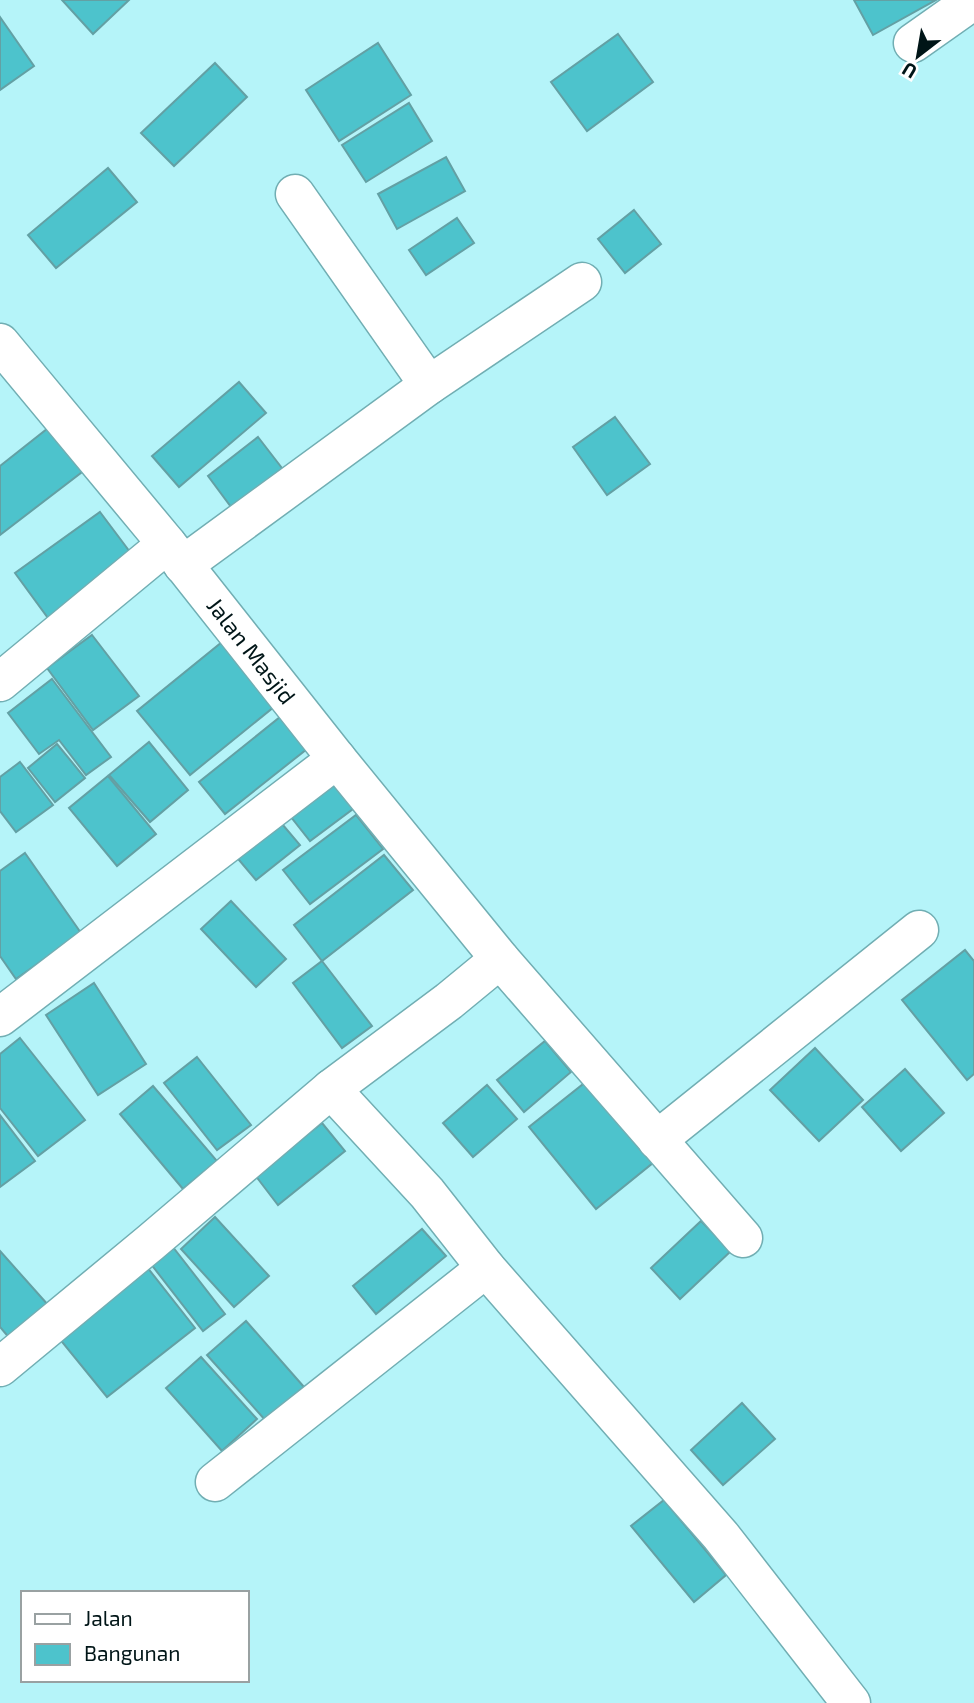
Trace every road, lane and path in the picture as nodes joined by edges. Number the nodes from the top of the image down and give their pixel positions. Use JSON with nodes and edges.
{"nodes":[{"id":1,"x":974,"y":0,"type":"edge"},
{"id":2,"x":914,"y":43,"type":"dead end"},
{"id":3,"x":295,"y":194,"type":"dead end"},
{"id":4,"x":582,"y":282,"type":"dead end"},
{"id":5,"x":0,"y":343,"type":"edge"},
{"id":6,"x":429,"y":385,"type":"junction"},
{"id":7,"x":175,"y":555,"type":"junction"},
{"id":8,"x":0,"y":682,"type":"edge"},
{"id":9,"x":337,"y":759,"type":"junction"},
{"id":10,"x":919,"y":930,"type":"dead end"},
{"id":11,"x":500,"y":959,"type":"junction"},
{"id":12,"x":0,"y":1017,"type":"edge"},
{"id":13,"x":331,"y":1089,"type":"junction"},
{"id":14,"x":657,"y":1140,"type":"junction"},
{"id":15,"x":743,"y":1238,"type":"dead end"},
{"id":16,"x":486,"y":1268,"type":"junction"},
{"id":17,"x":0,"y":1367,"type":"edge"},
{"id":18,"x":215,"y":1482,"type":"dead end"},
{"id":19,"x":851,"y":1703,"type":"edge"}],
"edges":[{"from":1,"to":2,"type":"street"},
{"from":3,"to":6,"type":"street"},
{"from":4,"to":6,"type":"street"},
{"from":5,"to":7,"type":"street","name":"Jalan Masjid"},
{"from":6,"to":7,"type":"street"},
{"from":7,"to":8,"type":"street"},
{"from":7,"to":9,"type":"street","name":"Jalan Masjid"},
{"from":9,"to":11,"type":"street","name":"Jalan Masjid"},
{"from":9,"to":12,"type":"street"},
{"from":10,"to":14,"type":"street"},
{"from":11,"to":13,"type":"street"},
{"from":11,"to":14,"type":"street","name":"Jalan Masjid"},
{"from":13,"to":16,"type":"street"},
{"from":13,"to":17,"type":"street"},
{"from":14,"to":15,"type":"street","name":"Jalan Masjid"},
{"from":16,"to":18,"type":"street"},
{"from":16,"to":19,"type":"street"}]}
